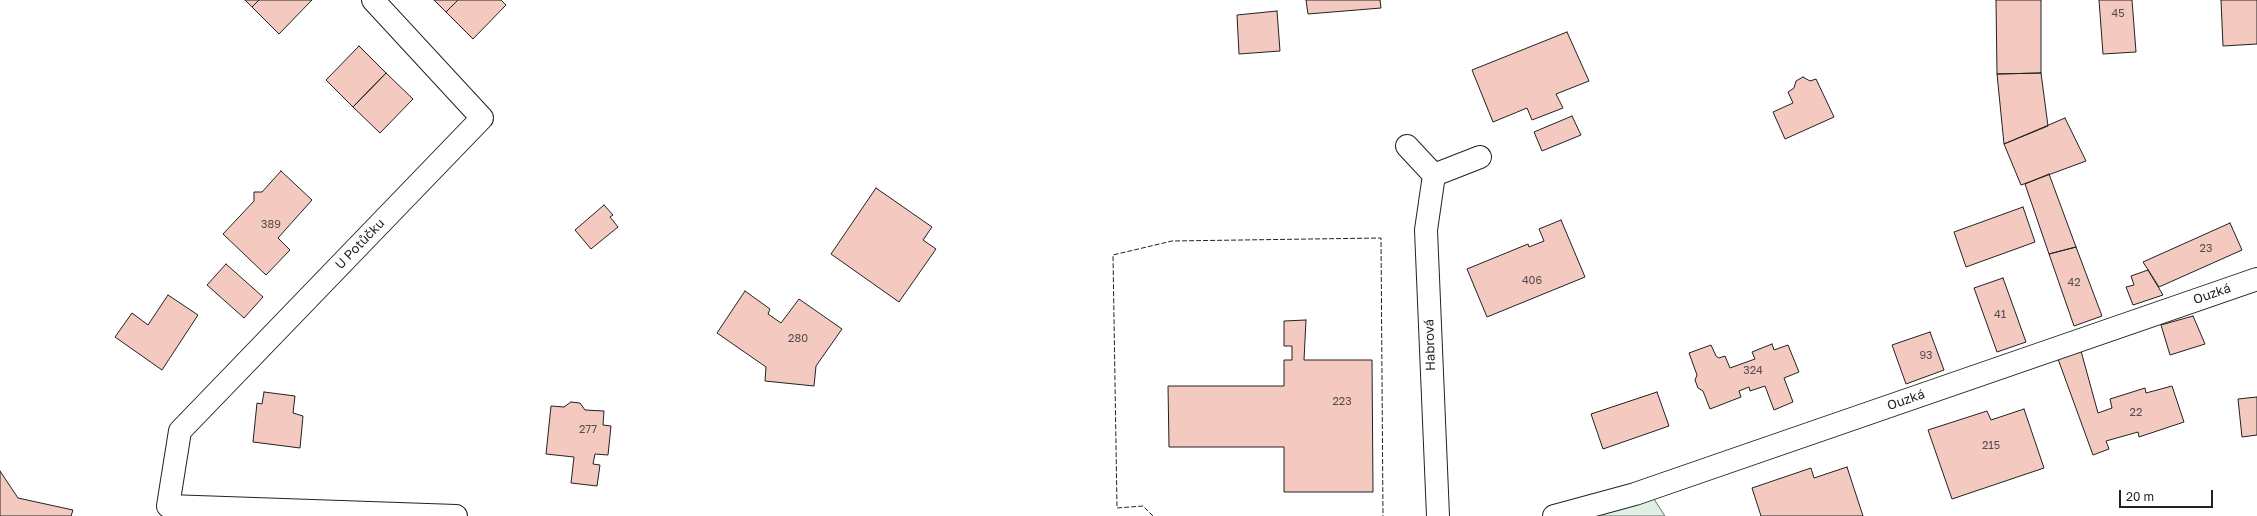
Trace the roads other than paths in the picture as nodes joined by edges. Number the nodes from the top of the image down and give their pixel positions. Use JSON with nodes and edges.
{"nodes":[{"id":1,"x":373,"y":0,"type":"edge"},
{"id":2,"x":1407,"y":146,"type":"dead end"},
{"id":3,"x":1480,"y":157,"type":"dead end"},
{"id":4,"x":1434,"y":175,"type":"junction"},
{"id":5,"x":2257,"y":279,"type":"edge"},
{"id":6,"x":163,"y":511,"type":"edge"},
{"id":7,"x":456,"y":516,"type":"edge"},
{"id":8,"x":1438,"y":516,"type":"edge"},
{"id":9,"x":1554,"y":516,"type":"edge"}],
"edges":[{"from":1,"to":6,"type":"street","name":"U Potůčku"},
{"from":2,"to":4,"type":"street"},
{"from":3,"to":4,"type":"street"},
{"from":4,"to":8,"type":"street","name":"Habrová"},
{"from":5,"to":9,"type":"street","name":"Ouzká"},
{"from":6,"to":7,"type":"street"}]}
